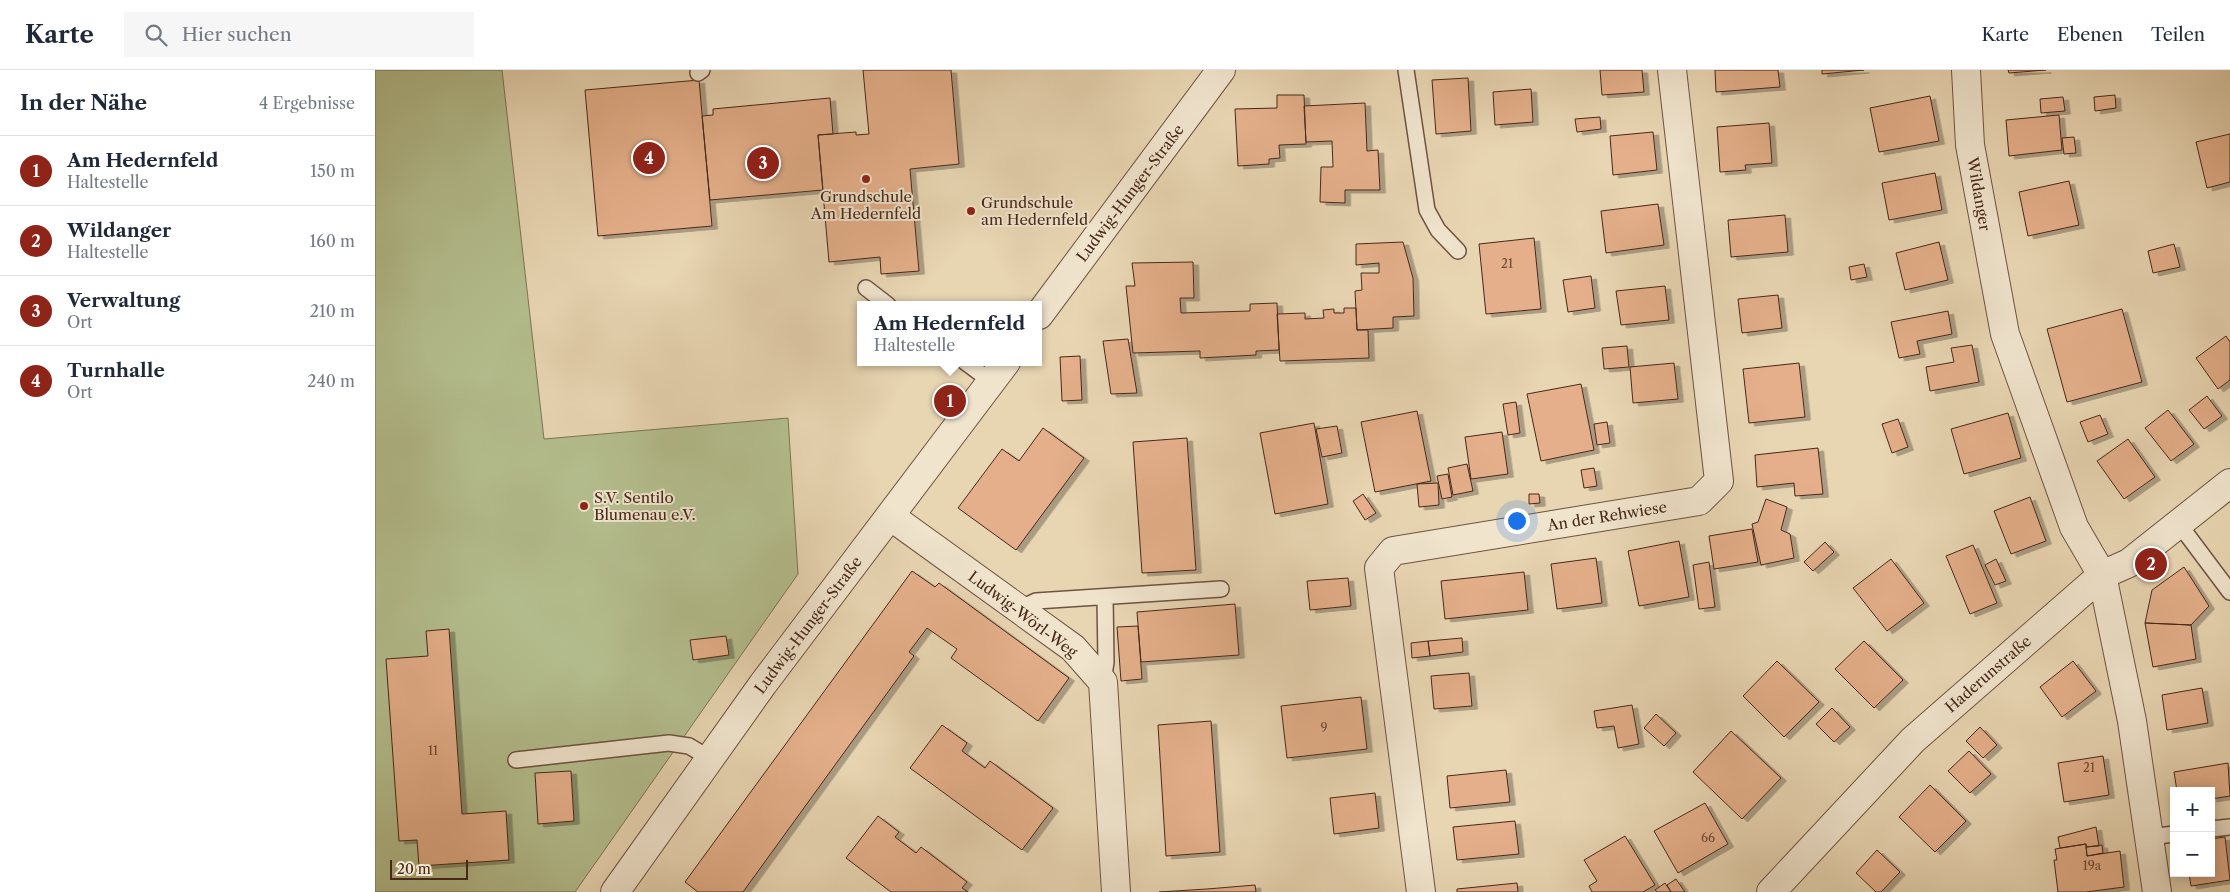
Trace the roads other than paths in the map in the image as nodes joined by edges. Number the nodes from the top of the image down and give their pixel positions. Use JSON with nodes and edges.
{"nodes":[{"id":1,"x":1221,"y":70,"type":"edge"},
{"id":2,"x":1406,"y":70,"type":"edge"},
{"id":3,"x":1672,"y":70,"type":"edge"},
{"id":4,"x":1965,"y":70,"type":"edge"},
{"id":5,"x":1458,"y":251,"type":"dead end"},
{"id":6,"x":866,"y":288,"type":"dead end"},
{"id":7,"x":883,"y":301,"type":"edge"},
{"id":8,"x":1042,"y":311,"type":"edge"},
{"id":9,"x":979,"y":366,"type":"edge"},
{"id":10,"x":999,"y":372,"type":"edge"},
{"id":11,"x":2230,"y":484,"type":"edge"},
{"id":12,"x":890,"y":516,"type":"junction"},
{"id":13,"x":2179,"y":524,"type":"junction"},
{"id":14,"x":2102,"y":574,"type":"junction"},
{"id":15,"x":1221,"y":589,"type":"dead end"},
{"id":16,"x":2230,"y":592,"type":"edge"},
{"id":17,"x":1105,"y":597,"type":"junction"},
{"id":18,"x":1019,"y":609,"type":"junction"},
{"id":19,"x":1103,"y":682,"type":"junction"},
{"id":20,"x":709,"y":758,"type":"junction"},
{"id":21,"x":516,"y":760,"type":"dead end"},
{"id":22,"x":2230,"y":827,"type":"edge"},
{"id":23,"x":2215,"y":829,"type":"edge"},
{"id":24,"x":2162,"y":835,"type":"edge"},
{"id":25,"x":615,"y":892,"type":"edge"},
{"id":26,"x":1116,"y":892,"type":"edge"},
{"id":27,"x":1421,"y":892,"type":"edge"},
{"id":28,"x":1771,"y":892,"type":"edge"},
{"id":29,"x":2157,"y":892,"type":"edge"}],
"edges":[{"from":1,"to":8,"type":"street","name":"Ludwig-Hunger-Straße"},
{"from":2,"to":5,"type":"lane"},
{"from":3,"to":27,"type":"street","name":"An der Rehwiese"},
{"from":4,"to":14,"type":"street","name":"Wildanger"},
{"from":6,"to":7,"type":"lane"},
{"from":9,"to":10,"type":"lane"},
{"from":10,"to":12,"type":"street","name":"Ludwig-Hunger-Straße"},
{"from":11,"to":13,"type":"street","name":"Haderunstraße"},
{"from":12,"to":18,"type":"street","name":"Ludwig-Wörl-Weg"},
{"from":12,"to":20,"type":"street","name":"Ludwig-Hunger-Straße"},
{"from":13,"to":14,"type":"street","name":"Haderunstraße"},
{"from":13,"to":16,"type":"lane"},
{"from":14,"to":24,"type":"street","name":"Wildanger"},
{"from":14,"to":28,"type":"street","name":"Haderunstraße"},
{"from":15,"to":17,"type":"lane"},
{"from":17,"to":18,"type":"lane"},
{"from":17,"to":19,"type":"lane"},
{"from":18,"to":19,"type":"street","name":"Ludwig-Wörl-Weg"},
{"from":19,"to":26,"type":"street"},
{"from":20,"to":21,"type":"lane"},
{"from":20,"to":25,"type":"street","name":"Ludwig-Hunger-Straße"},
{"from":22,"to":23,"type":"lane"},
{"from":24,"to":29,"type":"street","name":"Wildanger"}]}
